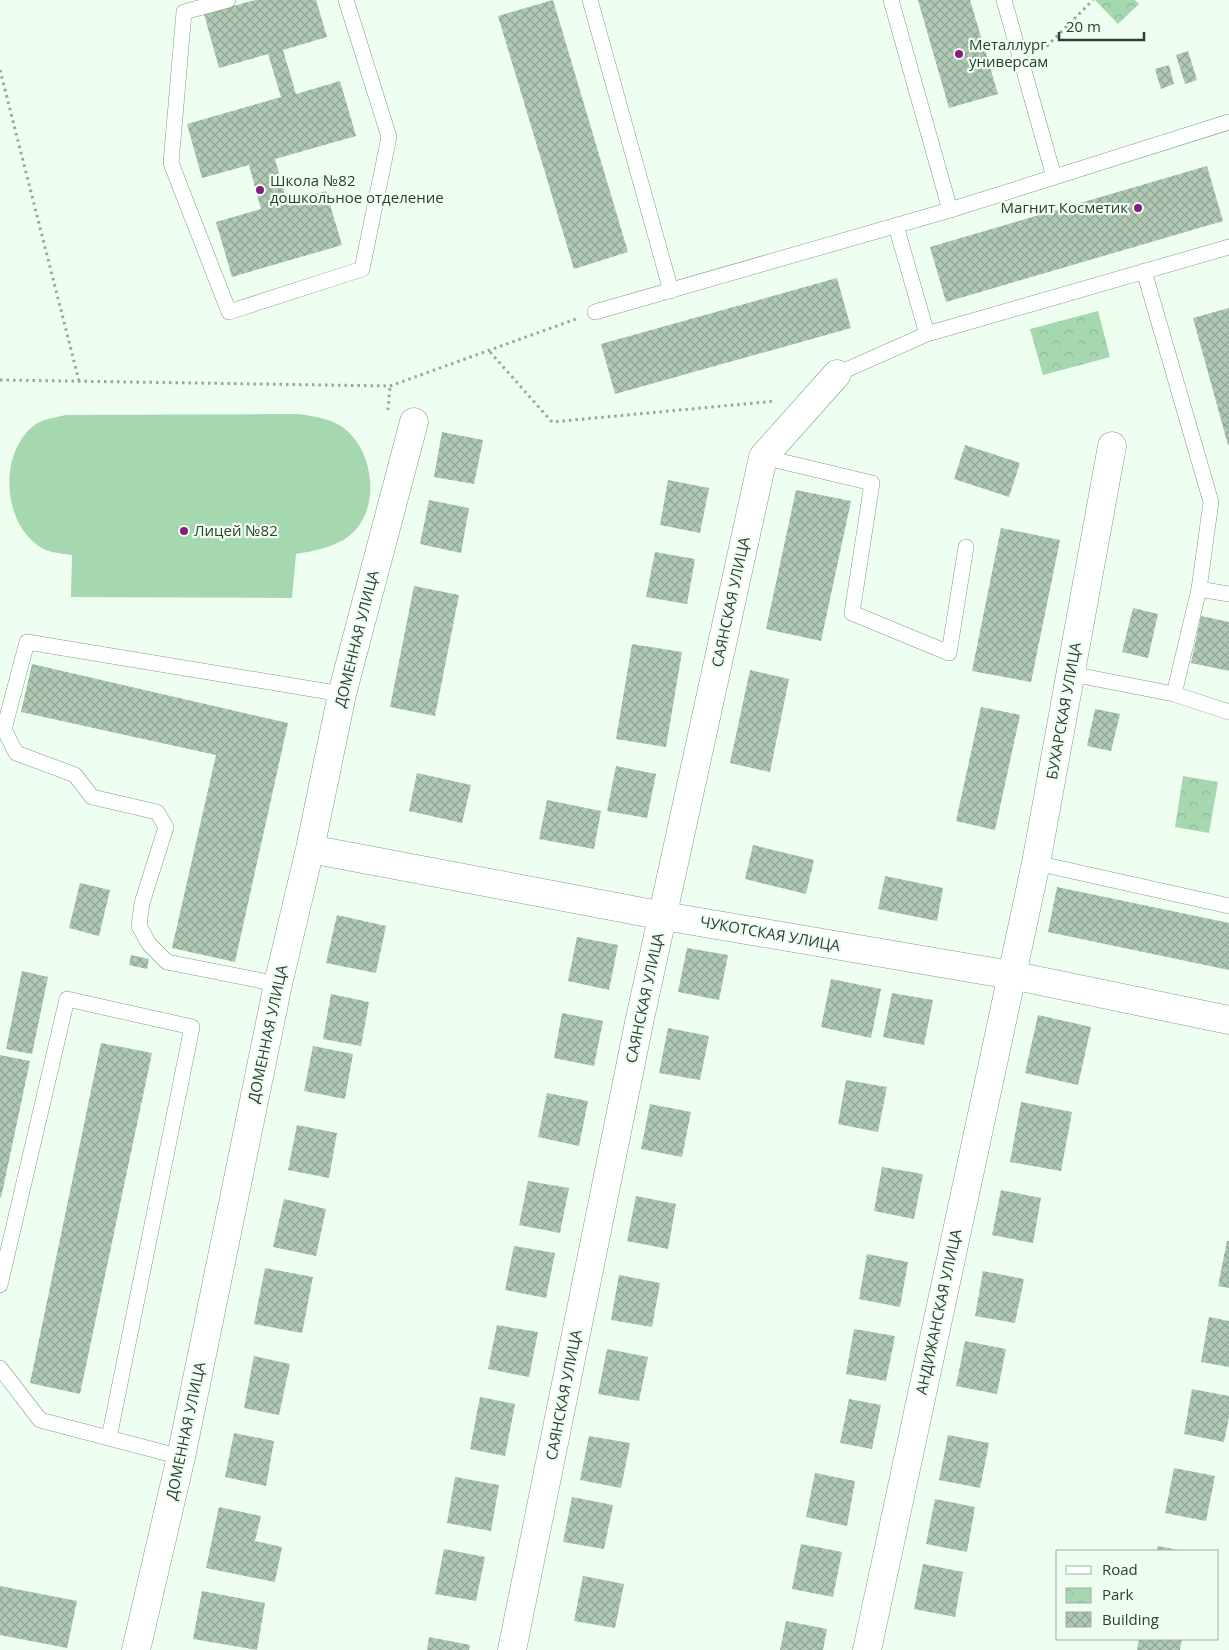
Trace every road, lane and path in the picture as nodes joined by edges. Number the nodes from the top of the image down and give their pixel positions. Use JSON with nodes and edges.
{"nodes":[{"id":1,"x":228,"y":0,"type":"edge"},
{"id":2,"x":346,"y":0,"type":"edge"},
{"id":3,"x":590,"y":0,"type":"edge"},
{"id":4,"x":891,"y":0,"type":"edge"},
{"id":5,"x":1004,"y":0,"type":"edge"},
{"id":6,"x":1093,"y":0,"type":"edge"},
{"id":7,"x":1024,"y":69,"type":"junction"},
{"id":8,"x":0,"y":70,"type":"edge"},
{"id":9,"x":1229,"y":122,"type":"edge"},
{"id":10,"x":1054,"y":177,"type":"junction"},
{"id":11,"x":950,"y":210,"type":"junction"},
{"id":12,"x":896,"y":226,"type":"junction"},
{"id":13,"x":1229,"y":247,"type":"edge"},
{"id":14,"x":1144,"y":271,"type":"junction"},
{"id":15,"x":671,"y":291,"type":"junction"},
{"id":16,"x":595,"y":312,"type":"joint"},
{"id":17,"x":927,"y":334,"type":"junction"},
{"id":18,"x":490,"y":352,"type":"junction"},
{"id":19,"x":837,"y":374,"type":"joint"},
{"id":20,"x":0,"y":380,"type":"edge"},
{"id":21,"x":79,"y":381,"type":"junction"},
{"id":22,"x":816,"y":397,"type":"junction"},
{"id":23,"x":414,"y":422,"type":"dead end"},
{"id":24,"x":1112,"y":446,"type":"dead end"},
{"id":25,"x":763,"y":457,"type":"junction"},
{"id":26,"x":966,"y":547,"type":"dead end"},
{"id":27,"x":1199,"y":589,"type":"junction"},
{"id":28,"x":1229,"y":594,"type":"edge"},
{"id":29,"x":1071,"y":674,"type":"junction"},
{"id":30,"x":342,"y":694,"type":"junction"},
{"id":31,"x":1174,"y":694,"type":"junction"},
{"id":32,"x":1229,"y":712,"type":"edge"},
{"id":33,"x":310,"y":849,"type":"junction"},
{"id":34,"x":1036,"y":863,"type":"junction"},
{"id":35,"x":1229,"y":906,"type":"edge"},
{"id":36,"x":664,"y":916,"type":"junction"},
{"id":37,"x":1011,"y":975,"type":"junction"},
{"id":38,"x":278,"y":984,"type":"junction"},
{"id":39,"x":1229,"y":1020,"type":"edge"},
{"id":40,"x":0,"y":1285,"type":"edge"},
{"id":41,"x":0,"y":1368,"type":"edge"},
{"id":42,"x":109,"y":1438,"type":"junction"},
{"id":43,"x":181,"y":1457,"type":"junction"},
{"id":44,"x":136,"y":1650,"type":"edge"},
{"id":45,"x":512,"y":1650,"type":"edge"},
{"id":46,"x":867,"y":1650,"type":"edge"}],
"edges":[{"from":1,"to":2,"type":"lane"},
{"from":3,"to":15,"type":"lane"},
{"from":4,"to":11,"type":"lane"},
{"from":5,"to":7,"type":"lane"},
{"from":6,"to":7,"type":"path"},
{"from":7,"to":10,"type":"lane"},
{"from":8,"to":21,"type":"path"},
{"from":9,"to":10,"type":"lane"},
{"from":10,"to":11,"type":"lane"},
{"from":11,"to":12,"type":"lane"},
{"from":12,"to":15,"type":"lane"},
{"from":12,"to":17,"type":"lane"},
{"from":13,"to":14,"type":"lane"},
{"from":14,"to":17,"type":"lane"},
{"from":14,"to":27,"type":"lane"},
{"from":15,"to":16,"type":"lane"},
{"from":16,"to":18,"type":"path"},
{"from":17,"to":19,"type":"lane"},
{"from":18,"to":21,"type":"path"},
{"from":18,"to":22,"type":"path"},
{"from":19,"to":22,"type":"street","name":"САЯНСКАЯ УЛИЦА"},
{"from":20,"to":21,"type":"path"},
{"from":22,"to":25,"type":"street","name":"САЯНСКАЯ УЛИЦА"},
{"from":23,"to":30,"type":"street","name":"ДОМЕННАЯ УЛИЦА"},
{"from":24,"to":29,"type":"street","name":"БУХАРСКАЯ УЛИЦА"},
{"from":25,"to":26,"type":"lane"},
{"from":25,"to":36,"type":"street","name":"САЯНСКАЯ УЛИЦА"},
{"from":27,"to":28,"type":"lane"},
{"from":27,"to":31,"type":"lane"},
{"from":29,"to":31,"type":"lane"},
{"from":29,"to":34,"type":"street","name":"БУХАРСКАЯ УЛИЦА"},
{"from":30,"to":33,"type":"street","name":"ДОМЕННАЯ УЛИЦА"},
{"from":30,"to":38,"type":"lane"},
{"from":31,"to":32,"type":"lane"},
{"from":33,"to":36,"type":"street","name":"ЧУКОТСКАЯ УЛИЦА"},
{"from":33,"to":38,"type":"street","name":"ДОМЕННАЯ УЛИЦА"},
{"from":34,"to":35,"type":"lane"},
{"from":34,"to":37,"type":"street","name":"БУХАРСКАЯ УЛИЦА"},
{"from":36,"to":37,"type":"street","name":"ЧУКОТСКАЯ УЛИЦА"},
{"from":36,"to":45,"type":"street","name":"САЯНСКАЯ УЛИЦА"},
{"from":37,"to":39,"type":"street","name":"ЧУКОТСКАЯ УЛИЦА"},
{"from":37,"to":46,"type":"street","name":"АНДИЖАНСКАЯ УЛИЦА"},
{"from":38,"to":43,"type":"street","name":"ДОМЕННАЯ УЛИЦА"},
{"from":40,"to":42,"type":"lane"},
{"from":41,"to":42,"type":"lane"},
{"from":42,"to":43,"type":"lane"},
{"from":43,"to":44,"type":"street","name":"ДОМЕННАЯ УЛИЦА"}]}
